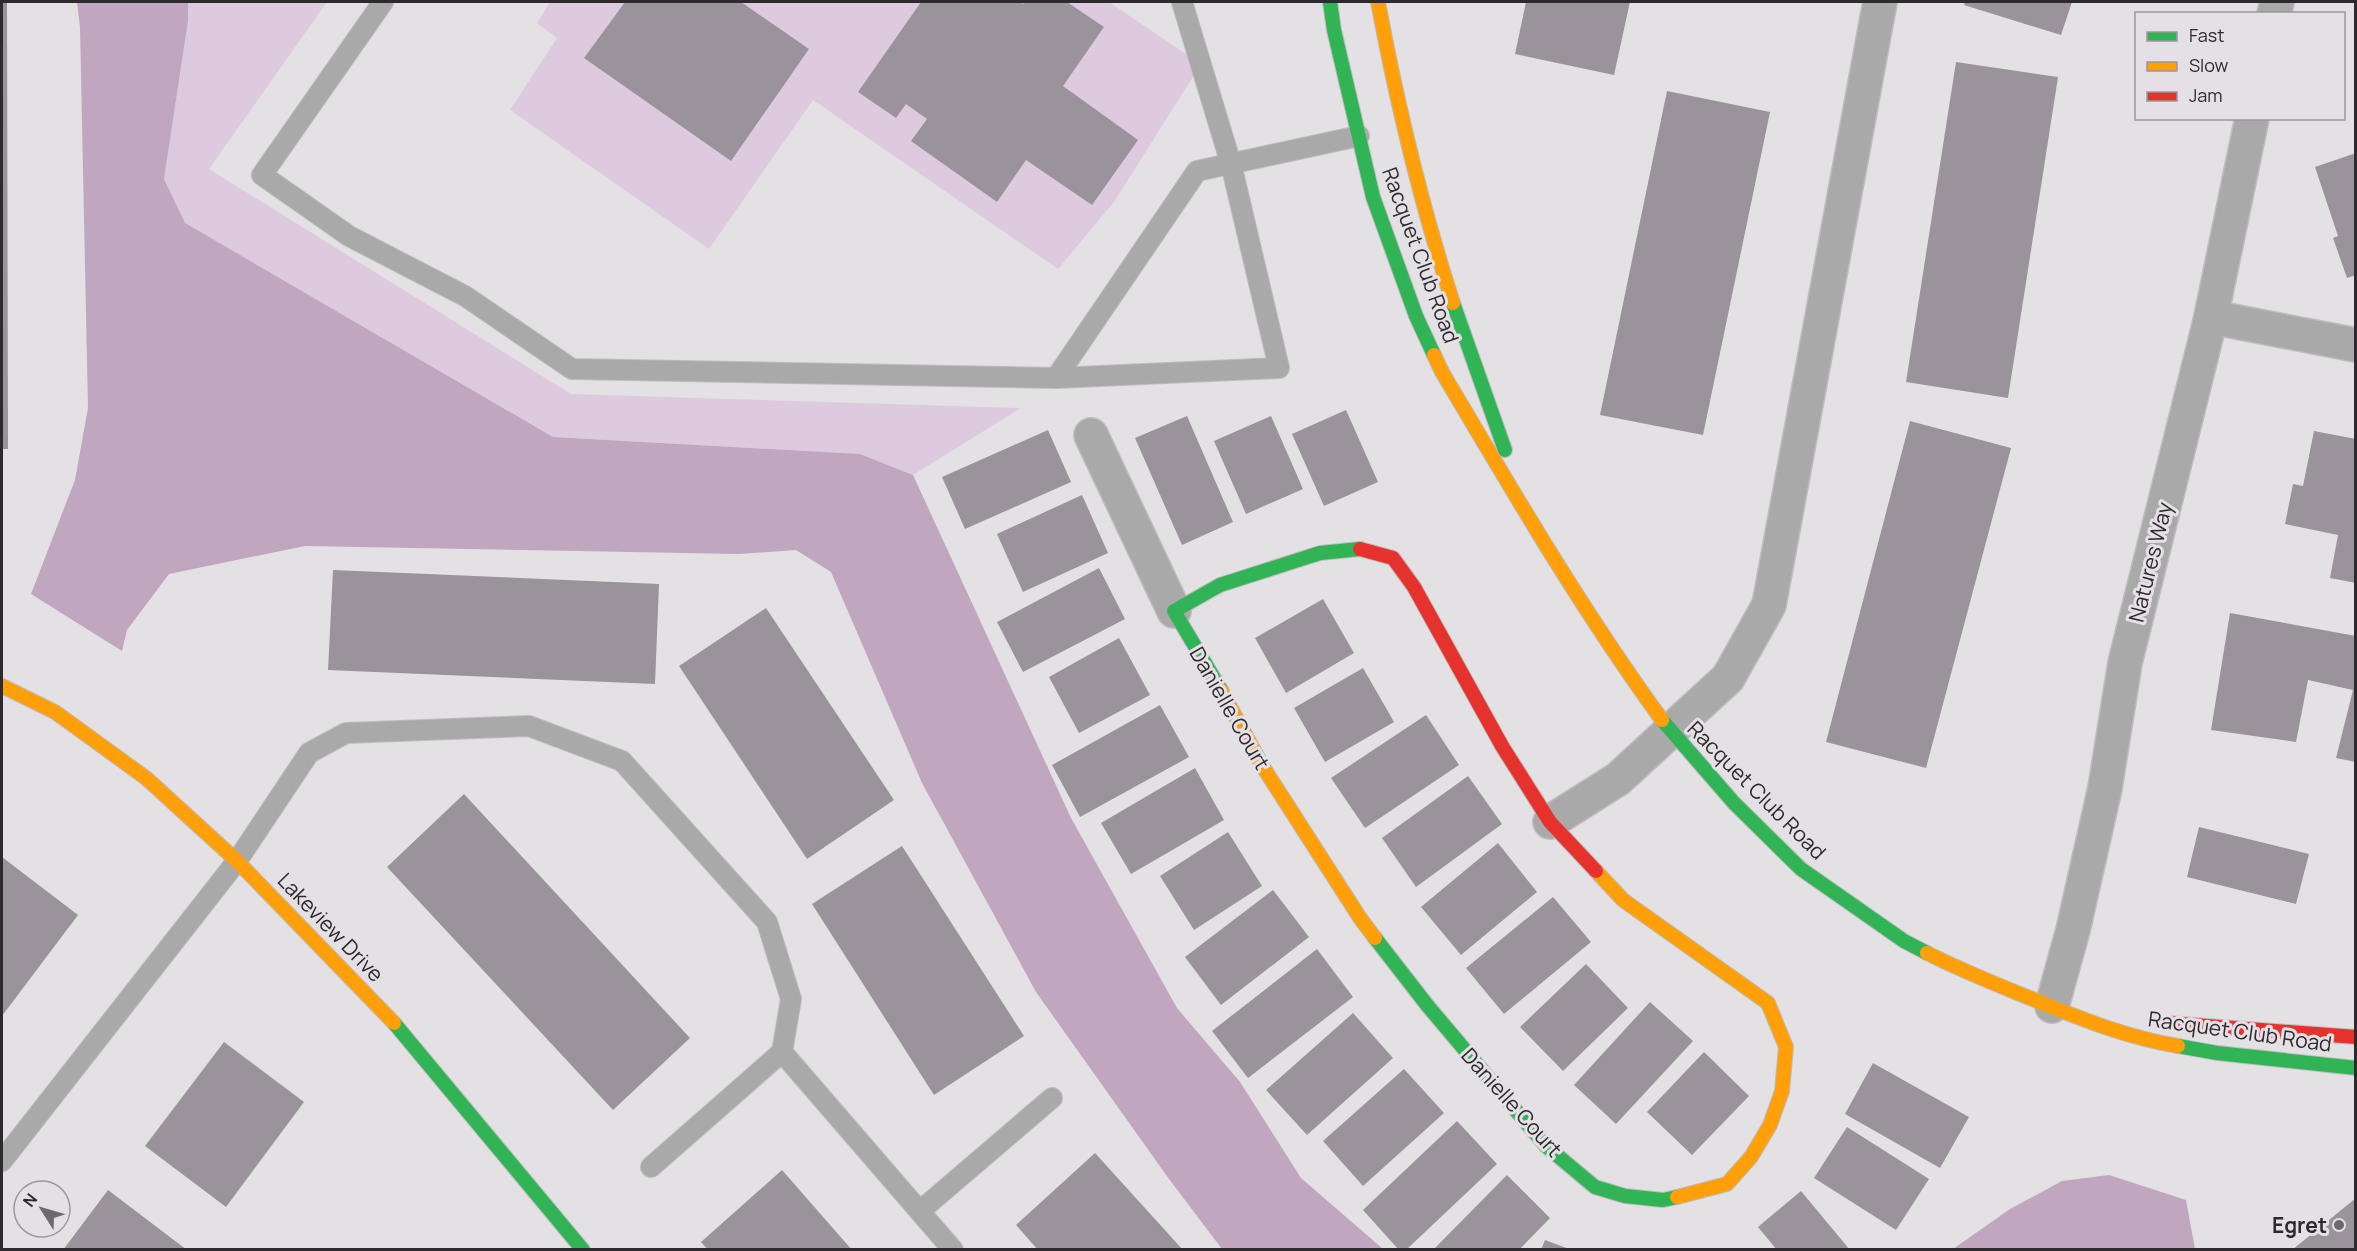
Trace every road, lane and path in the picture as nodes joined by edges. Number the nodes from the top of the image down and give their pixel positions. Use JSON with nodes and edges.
{"nodes":[{"id":1,"x":383,"y":2,"type":"edge"},
{"id":2,"x":1182,"y":2,"type":"edge"},
{"id":3,"x":1330,"y":2,"type":"edge"},
{"id":4,"x":1378,"y":2,"type":"edge"},
{"id":5,"x":1880,"y":2,"type":"edge"},
{"id":6,"x":2252,"y":120,"type":"edge"},
{"id":7,"x":1359,"y":136,"type":"junction"},
{"id":8,"x":1231,"y":164,"type":"junction"},
{"id":9,"x":2211,"y":317,"type":"junction"},
{"id":10,"x":2355,"y":345,"type":"edge"},
{"id":11,"x":1056,"y":378,"type":"junction"},
{"id":12,"x":1091,"y":435,"type":"dead end"},
{"id":13,"x":1539,"y":535,"type":"junction"},
{"id":14,"x":1174,"y":611,"type":"junction"},
{"id":15,"x":2,"y":686,"type":"edge"},
{"id":16,"x":1670,"y":732,"type":"junction"},
{"id":17,"x":1550,"y":822,"type":"junction"},
{"id":18,"x":237,"y":861,"type":"junction"},
{"id":19,"x":2052,"y":1006,"type":"junction"},
{"id":20,"x":2109,"y":1014,"type":"dead end"},
{"id":21,"x":2154,"y":1021,"type":"dead end"},
{"id":22,"x":2355,"y":1037,"type":"edge"},
{"id":23,"x":782,"y":1052,"type":"junction"},
{"id":24,"x":2355,"y":1068,"type":"edge"},
{"id":25,"x":1052,"y":1098,"type":"dead end"},
{"id":26,"x":2,"y":1161,"type":"edge"},
{"id":27,"x":651,"y":1167,"type":"dead end"},
{"id":28,"x":920,"y":1211,"type":"junction"},
{"id":29,"x":583,"y":1250,"type":"edge"},
{"id":30,"x":953,"y":1250,"type":"edge"}],
"edges":[{"from":1,"to":11,"type":"lane"},
{"from":2,"to":8,"type":"lane"},
{"from":3,"to":7,"type":"street","name":"Racquet Club Road"},
{"from":4,"to":13,"type":"street","name":"Racquet Club Road"},
{"from":5,"to":16,"type":"street"},
{"from":6,"to":9,"type":"street","name":"Natures Way"},
{"from":7,"to":8,"type":"lane"},
{"from":7,"to":13,"type":"street","name":"Racquet Club Road"},
{"from":8,"to":11,"type":"lane"},
{"from":8,"to":11,"type":"lane"},
{"from":9,"to":10,"type":"street"},
{"from":9,"to":19,"type":"street","name":"Natures Way"},
{"from":12,"to":14,"type":"street","name":"Danielle Court"},
{"from":13,"to":16,"type":"street","name":"Racquet Club Road"},
{"from":14,"to":17,"type":"street","name":"Danielle Court"},
{"from":14,"to":17,"type":"street","name":"Danielle Court"},
{"from":15,"to":18,"type":"street","name":"Lakeview Drive"},
{"from":16,"to":17,"type":"street"},
{"from":16,"to":19,"type":"street","name":"Racquet Club Road"},
{"from":18,"to":23,"type":"lane"},
{"from":18,"to":26,"type":"lane"},
{"from":18,"to":29,"type":"street","name":"Lakeview Drive"},
{"from":19,"to":20,"type":"street","name":"Racquet Club Road"},
{"from":19,"to":24,"type":"street","name":"Racquet Club Road"},
{"from":21,"to":22,"type":"street","name":"Racquet Club Road"},
{"from":23,"to":27,"type":"lane"},
{"from":23,"to":28,"type":"lane"},
{"from":25,"to":28,"type":"lane"},
{"from":28,"to":30,"type":"lane"}]}
